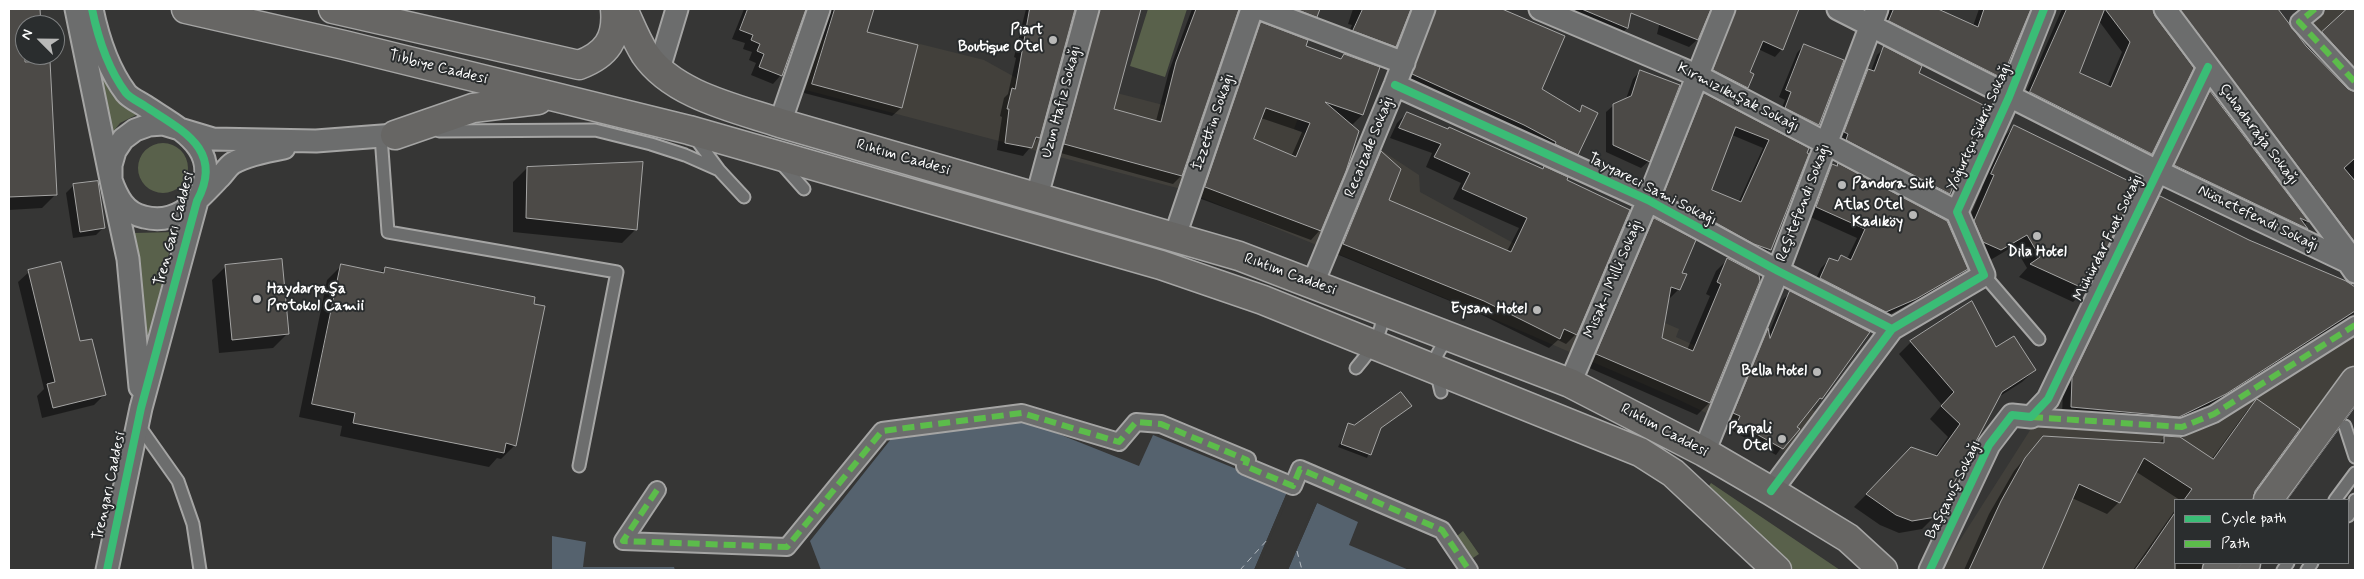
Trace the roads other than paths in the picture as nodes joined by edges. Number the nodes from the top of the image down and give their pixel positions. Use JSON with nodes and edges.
{"nodes":[{"id":1,"x":76,"y":9,"type":"edge"},
{"id":2,"x":92,"y":9,"type":"edge"},
{"id":3,"x":186,"y":9,"type":"edge"},
{"id":4,"x":333,"y":9,"type":"edge"},
{"id":5,"x":615,"y":9,"type":"edge"},
{"id":6,"x":623,"y":9,"type":"edge"},
{"id":7,"x":677,"y":9,"type":"edge"},
{"id":8,"x":819,"y":9,"type":"edge"},
{"id":9,"x":1088,"y":9,"type":"edge"},
{"id":10,"x":1252,"y":9,"type":"edge"},
{"id":11,"x":1261,"y":9,"type":"edge"},
{"id":12,"x":1424,"y":9,"type":"edge"},
{"id":13,"x":1540,"y":9,"type":"edge"},
{"id":14,"x":1724,"y":9,"type":"edge"},
{"id":15,"x":1838,"y":9,"type":"edge"},
{"id":16,"x":2044,"y":9,"type":"edge"},
{"id":17,"x":2165,"y":9,"type":"edge"},
{"id":18,"x":2315,"y":9,"type":"edge"},
{"id":19,"x":1874,"y":17,"type":"edge"},
{"id":20,"x":1404,"y":64,"type":"junction"},
{"id":21,"x":2208,"y":67,"type":"junction"},
{"id":22,"x":659,"y":69,"type":"junction"},
{"id":23,"x":1696,"y":76,"type":"junction"},
{"id":24,"x":2355,"y":82,"type":"edge"},
{"id":25,"x":1395,"y":85,"type":"junction"},
{"id":26,"x":556,"y":97,"type":"junction"},
{"id":27,"x":2009,"y":97,"type":"junction"},
{"id":28,"x":780,"y":122,"type":"junction"},
{"id":29,"x":178,"y":128,"type":"junction"},
{"id":30,"x":689,"y":130,"type":"junction"},
{"id":31,"x":388,"y":135,"type":"junction"},
{"id":32,"x":316,"y":141,"type":"junction"},
{"id":33,"x":1827,"y":144,"type":"junction"},
{"id":34,"x":773,"y":155,"type":"junction"},
{"id":35,"x":719,"y":170,"type":"junction"},
{"id":36,"x":2157,"y":171,"type":"junction"},
{"id":37,"x":111,"y":180,"type":"junction"},
{"id":38,"x":804,"y":189,"type":"dead end"},
{"id":39,"x":744,"y":196,"type":"dead end"},
{"id":40,"x":1037,"y":196,"type":"junction"},
{"id":41,"x":1648,"y":200,"type":"junction"},
{"id":42,"x":197,"y":201,"type":"junction"},
{"id":43,"x":1958,"y":212,"type":"junction"},
{"id":44,"x":1175,"y":236,"type":"junction"},
{"id":45,"x":2355,"y":256,"type":"edge"},
{"id":46,"x":1778,"y":271,"type":"junction"},
{"id":47,"x":2355,"y":272,"type":"edge"},
{"id":48,"x":1984,"y":275,"type":"junction"},
{"id":49,"x":1313,"y":283,"type":"junction"},
{"id":50,"x":1383,"y":311,"type":"junction"},
{"id":51,"x":2355,"y":325,"type":"edge"},
{"id":52,"x":1892,"y":329,"type":"junction"},
{"id":53,"x":1452,"y":337,"type":"junction"},
{"id":54,"x":2039,"y":339,"type":"dead end"},
{"id":55,"x":1376,"y":345,"type":"junction"},
{"id":56,"x":1356,"y":368,"type":"dead end"},
{"id":57,"x":1438,"y":380,"type":"junction"},
{"id":58,"x":2355,"y":381,"type":"edge"},
{"id":59,"x":1570,"y":383,"type":"junction"},
{"id":60,"x":139,"y":416,"type":"junction"},
{"id":61,"x":2031,"y":418,"type":"junction"},
{"id":62,"x":2350,"y":419,"type":"edge"},
{"id":63,"x":1704,"y":452,"type":"junction"},
{"id":64,"x":2355,"y":457,"type":"edge"},
{"id":65,"x":579,"y":466,"type":"dead end"},
{"id":66,"x":2355,"y":473,"type":"edge"},
{"id":67,"x":657,"y":490,"type":"dead end"},
{"id":68,"x":1771,"y":491,"type":"junction"},
{"id":69,"x":2269,"y":499,"type":"edge"},
{"id":70,"x":2292,"y":499,"type":"edge"},
{"id":71,"x":2336,"y":499,"type":"edge"},
{"id":72,"x":2355,"y":500,"type":"edge"},
{"id":73,"x":2349,"y":514,"type":"edge"},
{"id":74,"x":107,"y":570,"type":"edge"},
{"id":75,"x":200,"y":570,"type":"edge"},
{"id":76,"x":1469,"y":570,"type":"edge"},
{"id":77,"x":1777,"y":570,"type":"edge"},
{"id":78,"x":1883,"y":570,"type":"edge"},
{"id":79,"x":1930,"y":570,"type":"edge"}],
"edges":[{"from":1,"to":37,"type":"street"},
{"from":2,"to":29,"type":"street","name":"Tren Garı Caddesi"},
{"from":3,"to":26,"type":"main road","name":"Tıbbiye Caddesi"},
{"from":4,"to":5,"type":"main road"},
{"from":6,"to":22,"type":"main road","name":"Rıhtım Caddesi"},
{"from":7,"to":22,"type":"street"},
{"from":8,"to":28,"type":"street"},
{"from":9,"to":40,"type":"street","name":"Uzun Hafız Sokağı"},
{"from":10,"to":44,"type":"street","name":"İzzettin Sokağı"},
{"from":11,"to":20,"type":"street"},
{"from":12,"to":20,"type":"street","name":"Recaizade Sokağı"},
{"from":13,"to":23,"type":"street","name":"Kırmızıkuşak Sokağı"},
{"from":14,"to":23,"type":"street","name":"Misak-ı Milli Sokağı"},
{"from":15,"to":19,"type":"street","name":"Nüshetefendi Sokağı"},
{"from":16,"to":27,"type":"street","name":"Yoğurtçu Şükrü Sokağı"},
{"from":17,"to":21,"type":"street","name":"Çuhadarağa Sokağı"},
{"from":18,"to":24,"type":"street"},
{"from":19,"to":27,"type":"street","name":"Nüshetefendi Sokağı"},
{"from":19,"to":33,"type":"street","name":"Reşitefendi Sokağı"},
{"from":20,"to":25,"type":"street","name":"Recaizade Sokağı"},
{"from":21,"to":36,"type":"street","name":"Mühürdar Fuat Sokağı"},
{"from":21,"to":45,"type":"street","name":"Çuhadarağa Sokağı"},
{"from":22,"to":28,"type":"main road","name":"Rıhtım Caddesi"},
{"from":23,"to":33,"type":"street","name":"Kırmızıkuşak Sokağı"},
{"from":23,"to":41,"type":"street","name":"Misak-ı Milli Sokağı"},
{"from":25,"to":41,"type":"street","name":"Tayyareci Sami Sokağı"},
{"from":25,"to":49,"type":"street","name":"Recaizade Sokağı"},
{"from":26,"to":30,"type":"main road","name":"Tıbbiye Caddesi"},
{"from":26,"to":31,"type":"main road"},
{"from":27,"to":36,"type":"street","name":"Nüshetefendi Sokağı"},
{"from":27,"to":43,"type":"street","name":"Yoğurtçu Şükrü Sokağı"},
{"from":28,"to":40,"type":"main road","name":"Rıhtım Caddesi"},
{"from":29,"to":32,"type":"street","name":"Tren Garı Caddesi"},
{"from":29,"to":37,"type":"street","name":"Tren Garı Caddesi"},
{"from":29,"to":42,"type":"street","name":"Tren Garı Caddesi"},
{"from":30,"to":34,"type":"main road","name":"Rıhtım Caddesi"},
{"from":30,"to":35,"type":"lane"},
{"from":31,"to":32,"type":"street","name":"Tren Garı Caddesi"},
{"from":31,"to":35,"type":"lane"},
{"from":31,"to":65,"type":"lane"},
{"from":32,"to":42,"type":"street","name":"Tren Garı Caddesi"},
{"from":33,"to":43,"type":"street","name":"Kırmızıkuşak Sokağı"},
{"from":33,"to":46,"type":"street","name":"Reşitefendi Sokağı"},
{"from":34,"to":38,"type":"lane"},
{"from":34,"to":55,"type":"main road","name":"Rıhtım Caddesi"},
{"from":35,"to":39,"type":"lane"},
{"from":36,"to":47,"type":"street","name":"Nüshetefendi Sokağı"},
{"from":36,"to":61,"type":"street","name":"Mühürdar Fuat Sokağı"},
{"from":37,"to":42,"type":"street","name":"Tren Garı Caddesi"},
{"from":37,"to":60,"type":"street","name":"Tren Garı Caddesi"},
{"from":40,"to":44,"type":"main road","name":"Rıhtım Caddesi"},
{"from":41,"to":46,"type":"street","name":"Tayyareci Sami Sokağı"},
{"from":41,"to":59,"type":"street","name":"Misak-ı Milli Sokağı"},
{"from":42,"to":60,"type":"street","name":"Tren Garı Caddesi"},
{"from":43,"to":48,"type":"street","name":"Yoğurtçu Şükrü Sokağı"},
{"from":44,"to":49,"type":"main road","name":"Rıhtım Caddesi"},
{"from":46,"to":52,"type":"street","name":"Tayyareci Sami Sokağı"},
{"from":46,"to":63,"type":"street","name":"Reşitefendi Sokağı"},
{"from":48,"to":52,"type":"street"},
{"from":48,"to":54,"type":"lane"},
{"from":49,"to":50,"type":"main road","name":"Rıhtım Caddesi"},
{"from":50,"to":53,"type":"main road","name":"Rıhtım Caddesi"},
{"from":50,"to":55,"type":"lane"},
{"from":51,"to":61,"type":"street","name":"Başçavuş Sokağı"},
{"from":52,"to":68,"type":"street"},
{"from":53,"to":57,"type":"lane"},
{"from":53,"to":59,"type":"main road","name":"Rıhtım Caddesi"},
{"from":55,"to":56,"type":"lane"},
{"from":55,"to":57,"type":"main road","name":"Rıhtım Caddesi"},
{"from":57,"to":77,"type":"main road","name":"Rıhtım Caddesi"},
{"from":58,"to":69,"type":"main road"},
{"from":59,"to":63,"type":"main road","name":"Rıhtım Caddesi"},
{"from":60,"to":74,"type":"street","name":"Trengarı Caddesi"},
{"from":60,"to":75,"type":"lane"},
{"from":61,"to":79,"type":"street","name":"Başçavuş Sokağı"},
{"from":62,"to":64,"type":"lane"},
{"from":62,"to":70,"type":"main road"},
{"from":63,"to":68,"type":"main road","name":"Rıhtım Caddesi"},
{"from":66,"to":71,"type":"lane"},
{"from":67,"to":76,"type":"street"},
{"from":68,"to":78,"type":"main road","name":"Rıhtım Caddesi"},
{"from":72,"to":73,"type":"lane"}]}
